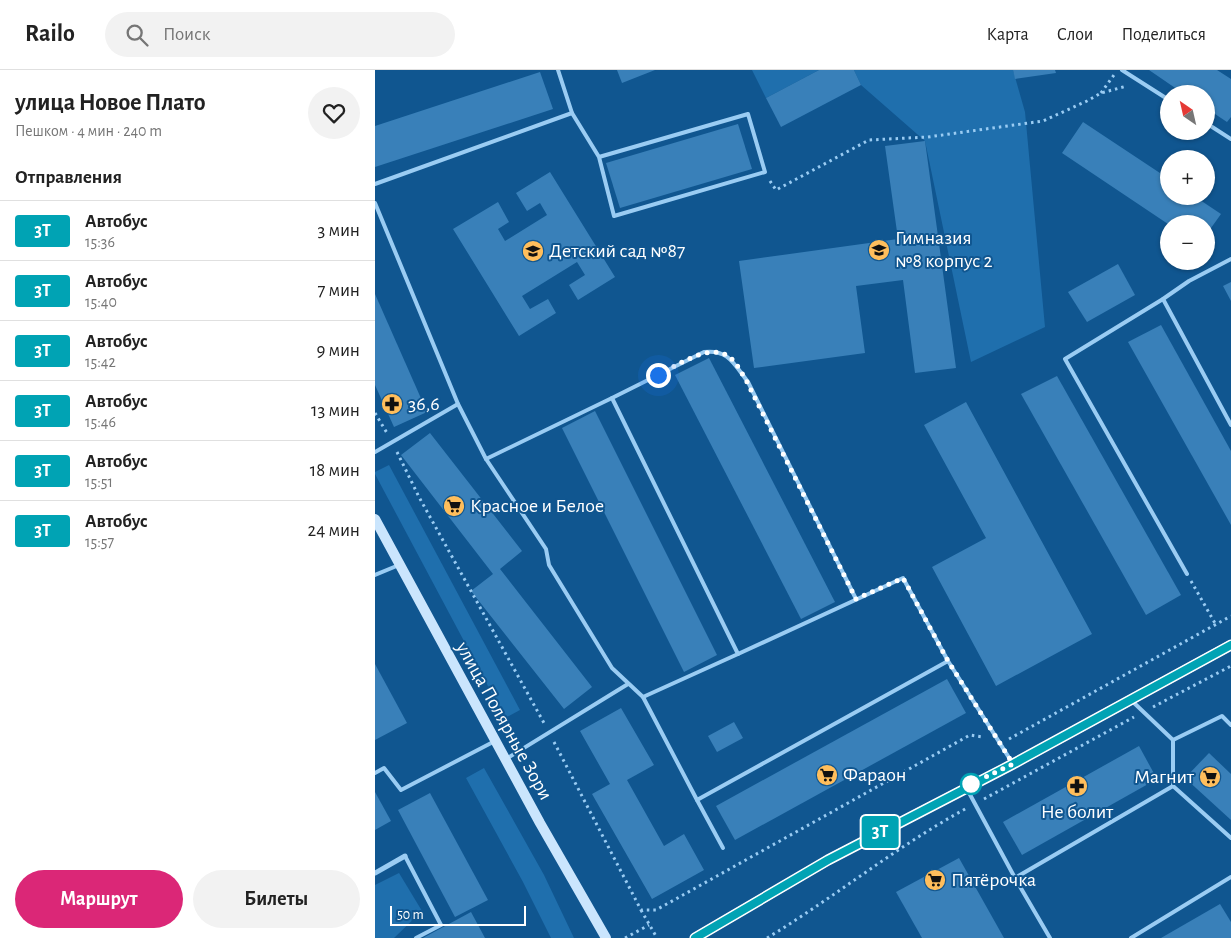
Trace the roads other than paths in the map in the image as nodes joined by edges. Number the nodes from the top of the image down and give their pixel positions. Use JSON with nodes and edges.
{"nodes":[{"id":1,"x":558,"y":70,"type":"edge"},
{"id":2,"x":1122,"y":70,"type":"edge"},
{"id":3,"x":1160,"y":94,"type":"edge"},
{"id":4,"x":572,"y":113,"type":"junction"},
{"id":5,"x":1215,"y":129,"type":"edge"},
{"id":6,"x":1231,"y":139,"type":"edge"},
{"id":7,"x":599,"y":157,"type":"junction"},
{"id":8,"x":375,"y":184,"type":"edge"},
{"id":9,"x":375,"y":203,"type":"edge"},
{"id":10,"x":1231,"y":260,"type":"edge"},
{"id":11,"x":1163,"y":299,"type":"junction"},
{"id":12,"x":612,"y":398,"type":"junction"},
{"id":13,"x":458,"y":404,"type":"junction"},
{"id":14,"x":1231,"y":425,"type":"edge"},
{"id":15,"x":375,"y":452,"type":"edge"},
{"id":16,"x":486,"y":459,"type":"junction"},
{"id":17,"x":375,"y":519,"type":"edge"},
{"id":18,"x":399,"y":565,"type":"junction"},
{"id":19,"x":1187,"y":574,"type":"road end"},
{"id":20,"x":375,"y":575,"type":"edge"},
{"id":21,"x":856,"y":599,"type":"junction"},
{"id":22,"x":1231,"y":646,"type":"edge"},
{"id":23,"x":738,"y":654,"type":"junction"},
{"id":24,"x":948,"y":661,"type":"junction"},
{"id":25,"x":628,"y":684,"type":"junction"},
{"id":26,"x":643,"y":697,"type":"junction"},
{"id":27,"x":1130,"y":699,"type":"junction"},
{"id":28,"x":1231,"y":725,"type":"edge"},
{"id":29,"x":1173,"y":740,"type":"junction"},
{"id":30,"x":496,"y":741,"type":"junction"},
{"id":31,"x":506,"y":759,"type":"junction"},
{"id":32,"x":1013,"y":764,"type":"junction"},
{"id":33,"x":375,"y":772,"type":"edge"},
{"id":34,"x":1173,"y":786,"type":"junction"},
{"id":35,"x":966,"y":787,"type":"junction"},
{"id":36,"x":697,"y":800,"type":"junction"},
{"id":37,"x":1231,"y":838,"type":"edge"},
{"id":38,"x":723,"y":848,"type":"dead end"},
{"id":39,"x":405,"y":856,"type":"joint"},
{"id":40,"x":375,"y":873,"type":"edge"},
{"id":41,"x":1231,"y":877,"type":"edge"},
{"id":42,"x":1015,"y":878,"type":"junction"},
{"id":43,"x":416,"y":938,"type":"edge"},
{"id":44,"x":606,"y":938,"type":"edge"},
{"id":45,"x":695,"y":938,"type":"edge"},
{"id":46,"x":1050,"y":938,"type":"edge"},
{"id":47,"x":1131,"y":938,"type":"edge"}],
"edges":[{"from":1,"to":4,"type":"lane"},
{"from":2,"to":3,"type":"lane"},
{"from":4,"to":7,"type":"lane"},
{"from":4,"to":8,"type":"lane"},
{"from":5,"to":6,"type":"lane"},
{"from":7,"to":7,"type":"lane"},
{"from":9,"to":13,"type":"lane"},
{"from":10,"to":11,"type":"lane"},
{"from":11,"to":14,"type":"lane"},
{"from":11,"to":19,"type":"lane"},
{"from":12,"to":16,"type":"lane"},
{"from":12,"to":21,"type":"lane"},
{"from":12,"to":23,"type":"lane"},
{"from":13,"to":15,"type":"lane"},
{"from":13,"to":16,"type":"lane"},
{"from":16,"to":25,"type":"lane"},
{"from":17,"to":18,"type":"main road","name":"улица Полярные Зори"},
{"from":18,"to":20,"type":"lane"},
{"from":18,"to":30,"type":"main road","name":"улица Полярные Зори"},
{"from":21,"to":23,"type":"lane"},
{"from":21,"to":24,"type":"lane"},
{"from":22,"to":27,"type":"main road"},
{"from":23,"to":26,"type":"lane"},
{"from":24,"to":32,"type":"lane"},
{"from":24,"to":36,"type":"lane"},
{"from":25,"to":26,"type":"lane"},
{"from":25,"to":31,"type":"lane"},
{"from":26,"to":36,"type":"lane"},
{"from":27,"to":29,"type":"lane"},
{"from":27,"to":32,"type":"main road"},
{"from":28,"to":29,"type":"lane"},
{"from":29,"to":34,"type":"lane"},
{"from":30,"to":31,"type":"main road","name":"улица Полярные Зори"},
{"from":30,"to":33,"type":"lane"},
{"from":31,"to":44,"type":"main road","name":"улица Полярные Зори"},
{"from":32,"to":35,"type":"main road"},
{"from":34,"to":37,"type":"lane"},
{"from":34,"to":42,"type":"lane"},
{"from":35,"to":42,"type":"lane"},
{"from":35,"to":45,"type":"main road"},
{"from":36,"to":38,"type":"lane"},
{"from":39,"to":40,"type":"street"},
{"from":39,"to":43,"type":"lane"},
{"from":41,"to":47,"type":"lane"},
{"from":42,"to":46,"type":"lane"}]}
